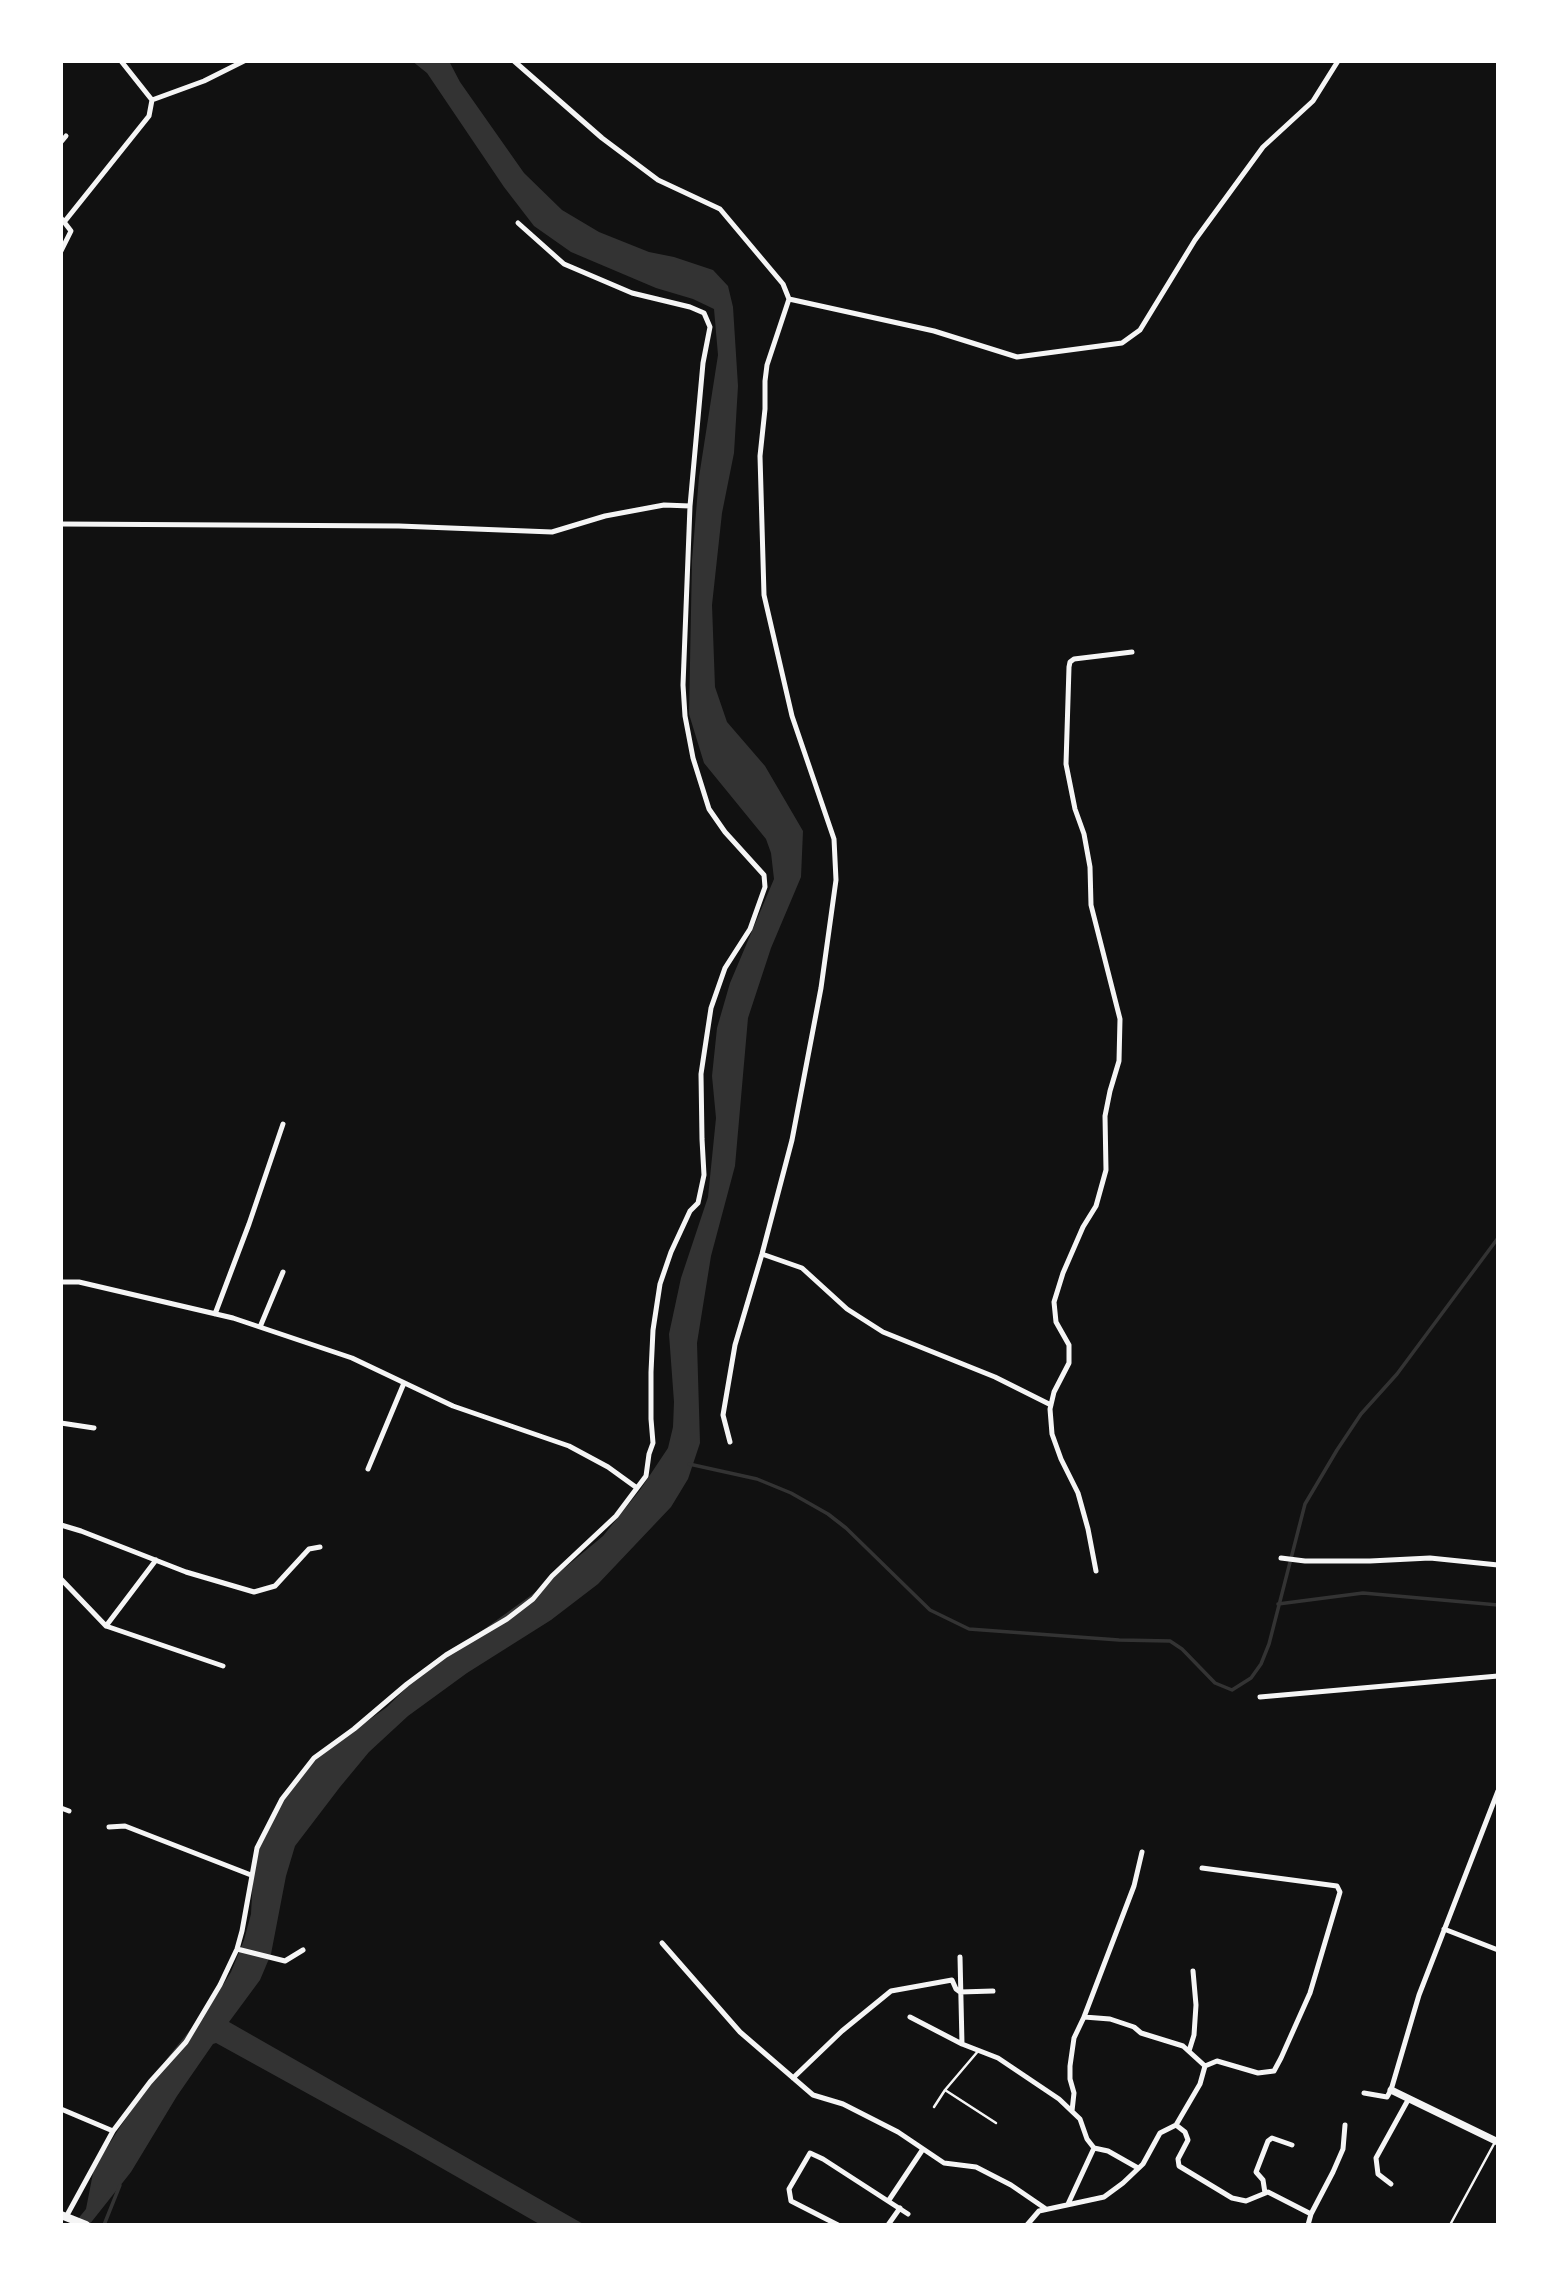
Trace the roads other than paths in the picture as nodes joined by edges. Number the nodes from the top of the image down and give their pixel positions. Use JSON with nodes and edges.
{"nodes":[{"id":1,"x":121,"y":61,"type":"edge"},
{"id":2,"x":244,"y":61,"type":"edge"},
{"id":3,"x":514,"y":61,"type":"edge"},
{"id":4,"x":1338,"y":61,"type":"edge"},
{"id":5,"x":152,"y":100,"type":"junction"},
{"id":6,"x":66,"y":136,"type":"dead end"},
{"id":7,"x":61,"y":142,"type":"edge"},
{"id":8,"x":63,"y":220,"type":"edge"},
{"id":9,"x":518,"y":223,"type":"dead end"},
{"id":10,"x":61,"y":251,"type":"edge"},
{"id":11,"x":789,"y":299,"type":"junction"},
{"id":12,"x":690,"y":506,"type":"junction"},
{"id":13,"x":61,"y":524,"type":"edge"},
{"id":14,"x":1132,"y":652,"type":"dead end"},
{"id":15,"x":283,"y":1124,"type":"dead end"},
{"id":16,"x":762,"y":1254,"type":"junction"},
{"id":17,"x":283,"y":1272,"type":"dead end"},
{"id":18,"x":61,"y":1282,"type":"edge"},
{"id":19,"x":215,"y":1314,"type":"junction"},
{"id":20,"x":260,"y":1327,"type":"junction"},
{"id":21,"x":404,"y":1383,"type":"junction"},
{"id":22,"x":1051,"y":1405,"type":"junction"},
{"id":23,"x":61,"y":1423,"type":"edge"},
{"id":24,"x":94,"y":1428,"type":"dead end"},
{"id":25,"x":730,"y":1441,"type":"dead end"},
{"id":26,"x":368,"y":1469,"type":"dead end"},
{"id":27,"x":637,"y":1488,"type":"junction"},
{"id":28,"x":61,"y":1525,"type":"edge"},
{"id":29,"x":320,"y":1547,"type":"dead end"},
{"id":30,"x":1281,"y":1558,"type":"dead end"},
{"id":31,"x":156,"y":1560,"type":"junction"},
{"id":32,"x":1498,"y":1565,"type":"edge"},
{"id":33,"x":1096,"y":1571,"type":"dead end"},
{"id":34,"x":61,"y":1579,"type":"edge"},
{"id":35,"x":106,"y":1626,"type":"junction"},
{"id":36,"x":223,"y":1666,"type":"dead end"},
{"id":37,"x":1498,"y":1676,"type":"edge"},
{"id":38,"x":1260,"y":1697,"type":"dead end"},
{"id":39,"x":1498,"y":1791,"type":"edge"},
{"id":40,"x":61,"y":1808,"type":"edge"},
{"id":41,"x":69,"y":1811,"type":"dead end"},
{"id":42,"x":109,"y":1827,"type":"dead end"},
{"id":43,"x":1142,"y":1852,"type":"dead end"},
{"id":44,"x":1202,"y":1868,"type":"dead end"},
{"id":45,"x":251,"y":1875,"type":"junction"},
{"id":46,"x":1444,"y":1929,"type":"junction"},
{"id":47,"x":662,"y":1943,"type":"dead end"},
{"id":48,"x":238,"y":1949,"type":"junction"},
{"id":49,"x":303,"y":1950,"type":"dead end"},
{"id":50,"x":1498,"y":1950,"type":"edge"},
{"id":51,"x":960,"y":1957,"type":"dead end"},
{"id":52,"x":1193,"y":1971,"type":"dead end"},
{"id":53,"x":993,"y":1991,"type":"dead end"},
{"id":54,"x":960,"y":1992,"type":"junction"},
{"id":55,"x":910,"y":2017,"type":"dead end"},
{"id":56,"x":1084,"y":2017,"type":"junction"},
{"id":57,"x":962,"y":2044,"type":"junction"},
{"id":58,"x":979,"y":2050,"type":"junction"},
{"id":59,"x":1189,"y":2052,"type":"junction"},
{"id":60,"x":1205,"y":2066,"type":"junction"},
{"id":61,"x":793,"y":2078,"type":"junction"},
{"id":62,"x":945,"y":2090,"type":"junction"},
{"id":63,"x":1391,"y":2090,"type":"junction"},
{"id":64,"x":1364,"y":2093,"type":"dead end"},
{"id":65,"x":1408,"y":2100,"type":"junction"},
{"id":66,"x":934,"y":2107,"type":"dead end"},
{"id":67,"x":61,"y":2109,"type":"edge"},
{"id":68,"x":1072,"y":2111,"type":"junction"},
{"id":69,"x":996,"y":2123,"type":"dead end"},
{"id":70,"x":1345,"y":2125,"type":"dead end"},
{"id":71,"x":1176,"y":2126,"type":"junction"},
{"id":72,"x":113,"y":2132,"type":"junction"},
{"id":73,"x":1497,"y":2142,"type":"edge"},
{"id":74,"x":1292,"y":2145,"type":"dead end"},
{"id":75,"x":1094,"y":2148,"type":"junction"},
{"id":76,"x":923,"y":2149,"type":"junction"},
{"id":77,"x":1138,"y":2168,"type":"junction"},
{"id":78,"x":1391,"y":2184,"type":"dead end"},
{"id":79,"x":1265,"y":2193,"type":"junction"},
{"id":80,"x":889,"y":2200,"type":"junction"},
{"id":81,"x":1068,"y":2204,"type":"junction"},
{"id":82,"x":900,"y":2208,"type":"junction"},
{"id":83,"x":1046,"y":2208,"type":"junction"},
{"id":84,"x":908,"y":2214,"type":"dead end"},
{"id":85,"x":1311,"y":2214,"type":"junction"},
{"id":86,"x":67,"y":2217,"type":"edge"},
{"id":87,"x":86,"y":2225,"type":"edge"},
{"id":88,"x":838,"y":2225,"type":"edge"},
{"id":89,"x":888,"y":2225,"type":"edge"},
{"id":90,"x":1027,"y":2225,"type":"edge"},
{"id":91,"x":1308,"y":2225,"type":"edge"},
{"id":92,"x":1450,"y":2225,"type":"edge"}],
"edges":[{"from":1,"to":5,"type":"street"},
{"from":2,"to":5,"type":"street"},
{"from":3,"to":11,"type":"street"},
{"from":4,"to":11,"type":"street"},
{"from":5,"to":8,"type":"street"},
{"from":6,"to":7,"type":"street"},
{"from":8,"to":10,"type":"street"},
{"from":9,"to":12,"type":"street"},
{"from":11,"to":16,"type":"street"},
{"from":12,"to":13,"type":"street"},
{"from":12,"to":27,"type":"street"},
{"from":14,"to":22,"type":"street"},
{"from":15,"to":19,"type":"street"},
{"from":16,"to":22,"type":"street"},
{"from":16,"to":25,"type":"street"},
{"from":17,"to":20,"type":"street"},
{"from":18,"to":19,"type":"street"},
{"from":19,"to":20,"type":"street"},
{"from":20,"to":21,"type":"street"},
{"from":21,"to":26,"type":"street"},
{"from":21,"to":27,"type":"street"},
{"from":22,"to":33,"type":"street"},
{"from":23,"to":24,"type":"street"},
{"from":27,"to":45,"type":"street"},
{"from":28,"to":31,"type":"street"},
{"from":29,"to":31,"type":"street"},
{"from":30,"to":32,"type":"street"},
{"from":31,"to":35,"type":"street"},
{"from":34,"to":35,"type":"street"},
{"from":35,"to":36,"type":"street"},
{"from":37,"to":38,"type":"street"},
{"from":39,"to":46,"type":"street"},
{"from":40,"to":41,"type":"street"},
{"from":42,"to":45,"type":"street"},
{"from":43,"to":56,"type":"street"},
{"from":44,"to":60,"type":"street"},
{"from":45,"to":48,"type":"street"},
{"from":46,"to":50,"type":"street"},
{"from":46,"to":63,"type":"street"},
{"from":47,"to":61,"type":"street"},
{"from":48,"to":49,"type":"street"},
{"from":48,"to":72,"type":"street"},
{"from":51,"to":54,"type":"street"},
{"from":52,"to":59,"type":"street"},
{"from":53,"to":54,"type":"street"},
{"from":54,"to":57,"type":"street"},
{"from":54,"to":61,"type":"street"},
{"from":55,"to":57,"type":"street"},
{"from":56,"to":59,"type":"street"},
{"from":56,"to":68,"type":"street"},
{"from":57,"to":58,"type":"street"},
{"from":58,"to":62,"type":"lane"},
{"from":58,"to":68,"type":"street"},
{"from":59,"to":60,"type":"street"},
{"from":60,"to":71,"type":"street"},
{"from":61,"to":76,"type":"street"},
{"from":62,"to":66,"type":"lane"},
{"from":62,"to":69,"type":"lane"},
{"from":63,"to":64,"type":"street"},
{"from":63,"to":65,"type":"street"},
{"from":65,"to":73,"type":"street"},
{"from":65,"to":78,"type":"street"},
{"from":67,"to":72,"type":"street"},
{"from":68,"to":75,"type":"street"},
{"from":70,"to":85,"type":"street"},
{"from":71,"to":77,"type":"street"},
{"from":71,"to":79,"type":"street"},
{"from":72,"to":86,"type":"street"},
{"from":73,"to":92,"type":"lane"},
{"from":74,"to":79,"type":"street"},
{"from":75,"to":77,"type":"street"},
{"from":75,"to":81,"type":"street"},
{"from":76,"to":80,"type":"street"},
{"from":76,"to":83,"type":"street"},
{"from":77,"to":81,"type":"street"},
{"from":79,"to":85,"type":"street"},
{"from":80,"to":82,"type":"street"},
{"from":80,"to":88,"type":"street"},
{"from":81,"to":83,"type":"street"},
{"from":82,"to":84,"type":"street"},
{"from":82,"to":89,"type":"street"},
{"from":83,"to":90,"type":"street"},
{"from":85,"to":91,"type":"street"},
{"from":86,"to":87,"type":"main road"}]}
